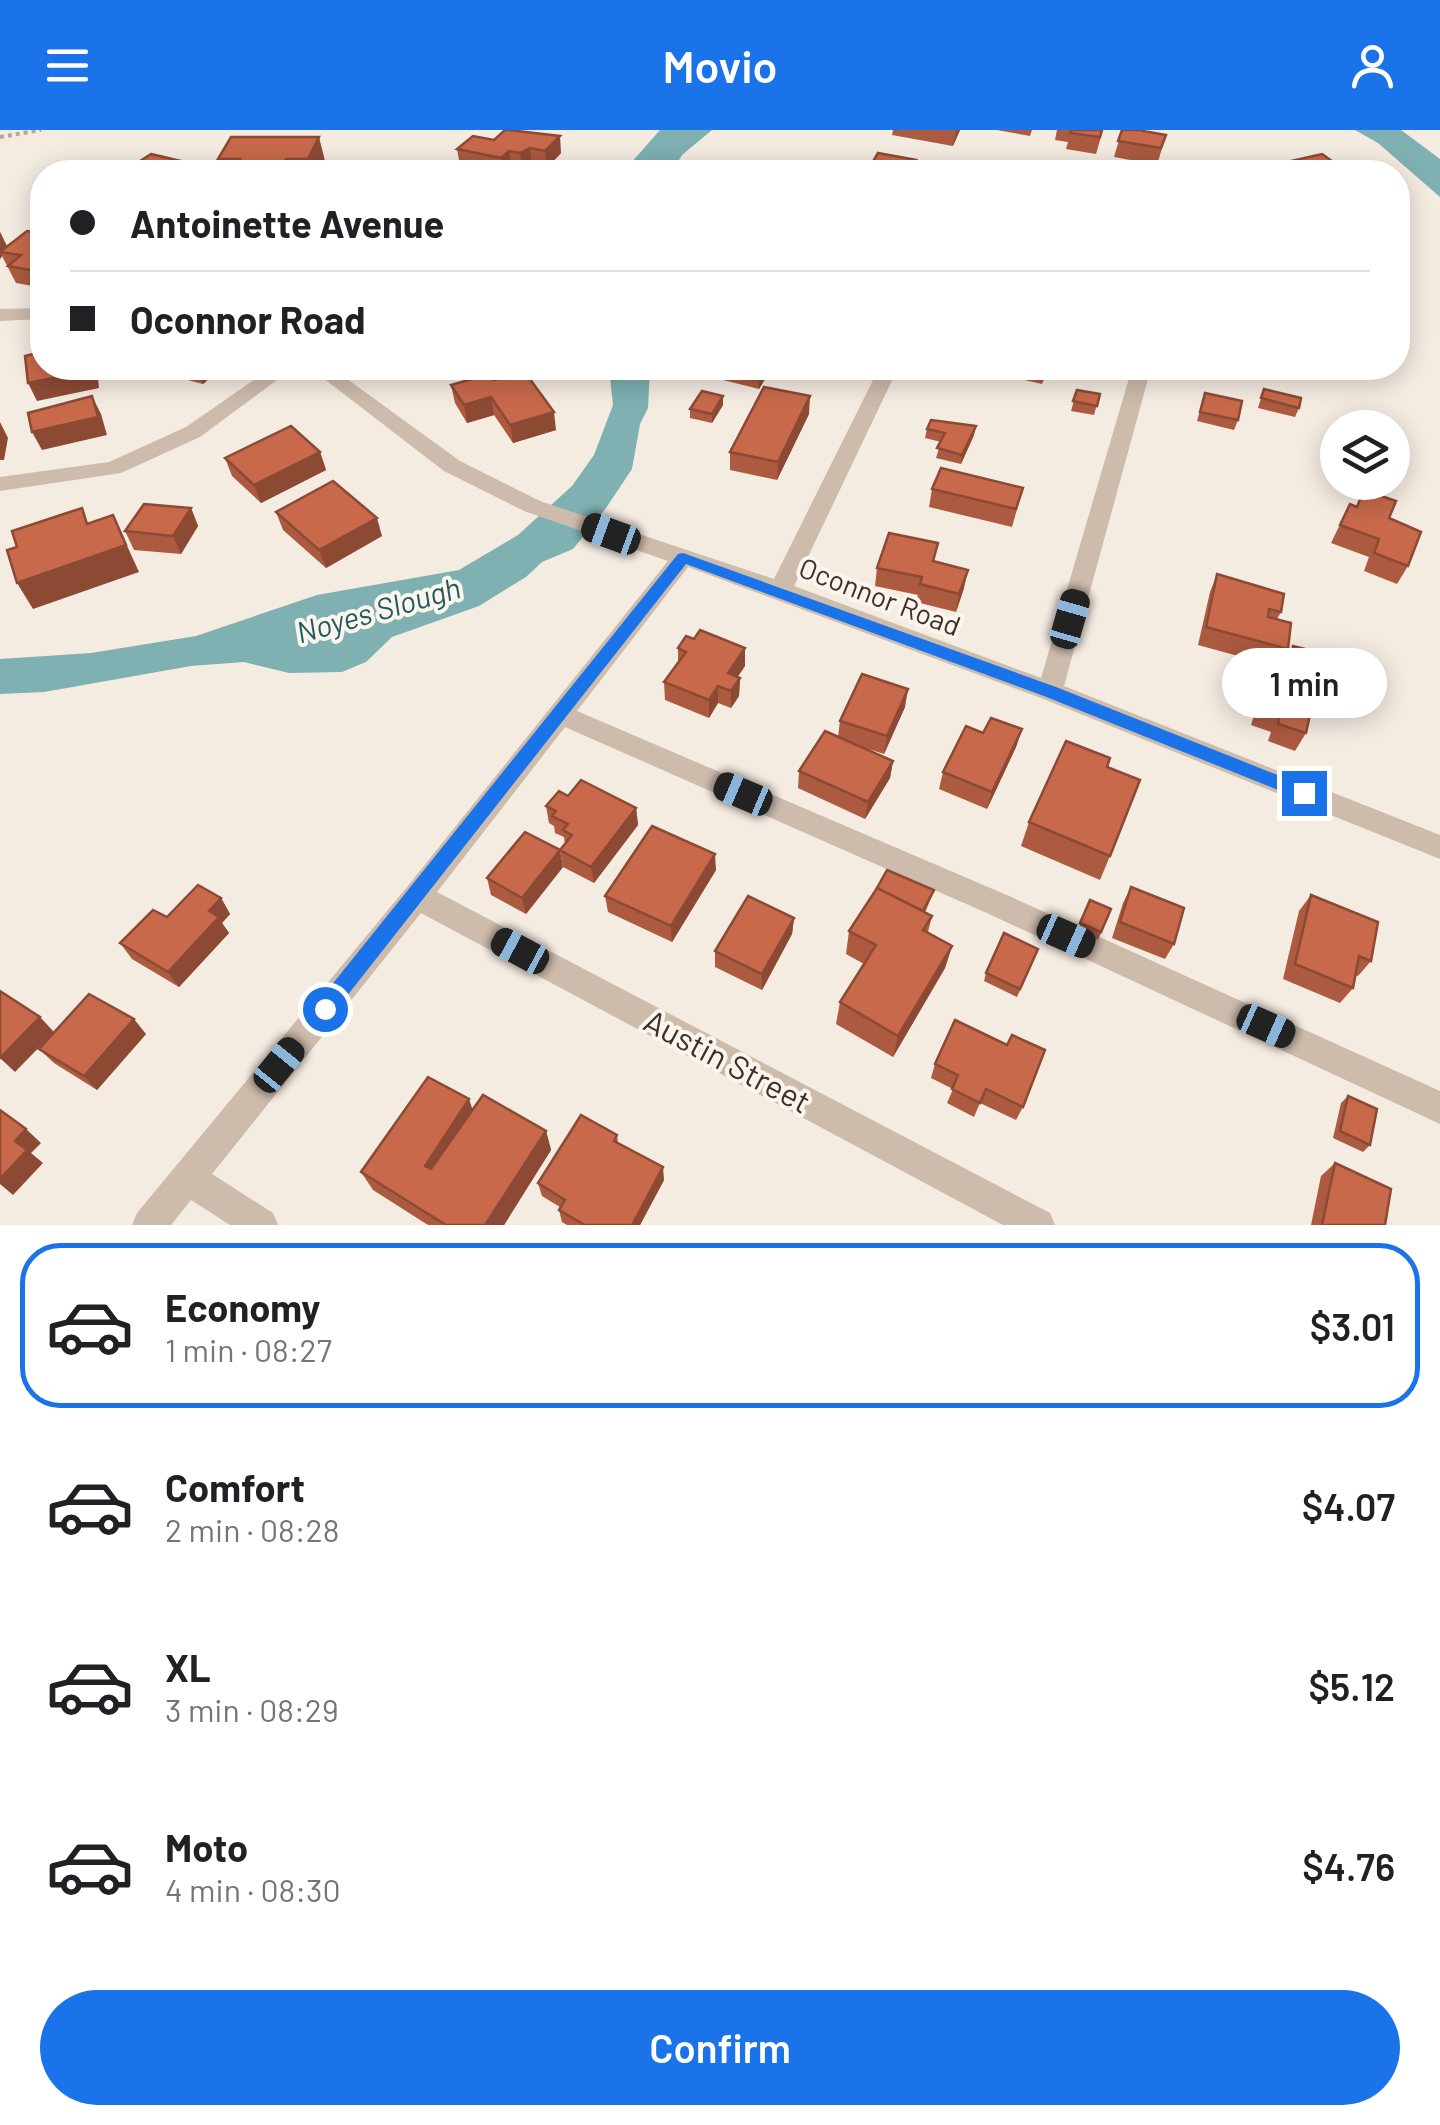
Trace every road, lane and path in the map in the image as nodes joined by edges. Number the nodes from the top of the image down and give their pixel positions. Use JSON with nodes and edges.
{"nodes":[{"id":1,"x":40,"y":130,"type":"edge"},
{"id":2,"x":0,"y":137,"type":"edge"},
{"id":3,"x":30,"y":314,"type":"edge"},
{"id":4,"x":0,"y":315,"type":"edge"},
{"id":5,"x":266,"y":380,"type":"edge"},
{"id":6,"x":336,"y":380,"type":"edge"},
{"id":7,"x":883,"y":380,"type":"edge"},
{"id":8,"x":1139,"y":380,"type":"edge"},
{"id":9,"x":0,"y":484,"type":"edge"},
{"id":10,"x":683,"y":558,"type":"junction"},
{"id":11,"x":780,"y":590,"type":"junction"},
{"id":12,"x":1050,"y":691,"type":"junction"},
{"id":13,"x":560,"y":714,"type":"junction"},
{"id":14,"x":1440,"y":847,"type":"edge"},
{"id":15,"x":417,"y":896,"type":"junction"},
{"id":16,"x":1440,"y":1108,"type":"edge"},
{"id":17,"x":187,"y":1178,"type":"junction"},
{"id":18,"x":149,"y":1225,"type":"edge"},
{"id":19,"x":261,"y":1225,"type":"edge"},
{"id":20,"x":1038,"y":1225,"type":"edge"}],
"edges":[{"from":1,"to":2,"type":"path"},
{"from":3,"to":4,"type":"street"},
{"from":5,"to":9,"type":"street"},
{"from":6,"to":10,"type":"street","name":"Oconnor Road"},
{"from":7,"to":11,"type":"street"},
{"from":8,"to":12,"type":"street"},
{"from":10,"to":11,"type":"street","name":"Oconnor Road"},
{"from":10,"to":13,"type":"street"},
{"from":11,"to":12,"type":"street","name":"Oconnor Road"},
{"from":12,"to":14,"type":"street","name":"Oconnor Road"},
{"from":13,"to":15,"type":"street"},
{"from":13,"to":16,"type":"street"},
{"from":15,"to":17,"type":"street"},
{"from":15,"to":20,"type":"street","name":"Austin Street"},
{"from":17,"to":18,"type":"street"},
{"from":17,"to":19,"type":"street"}]}
